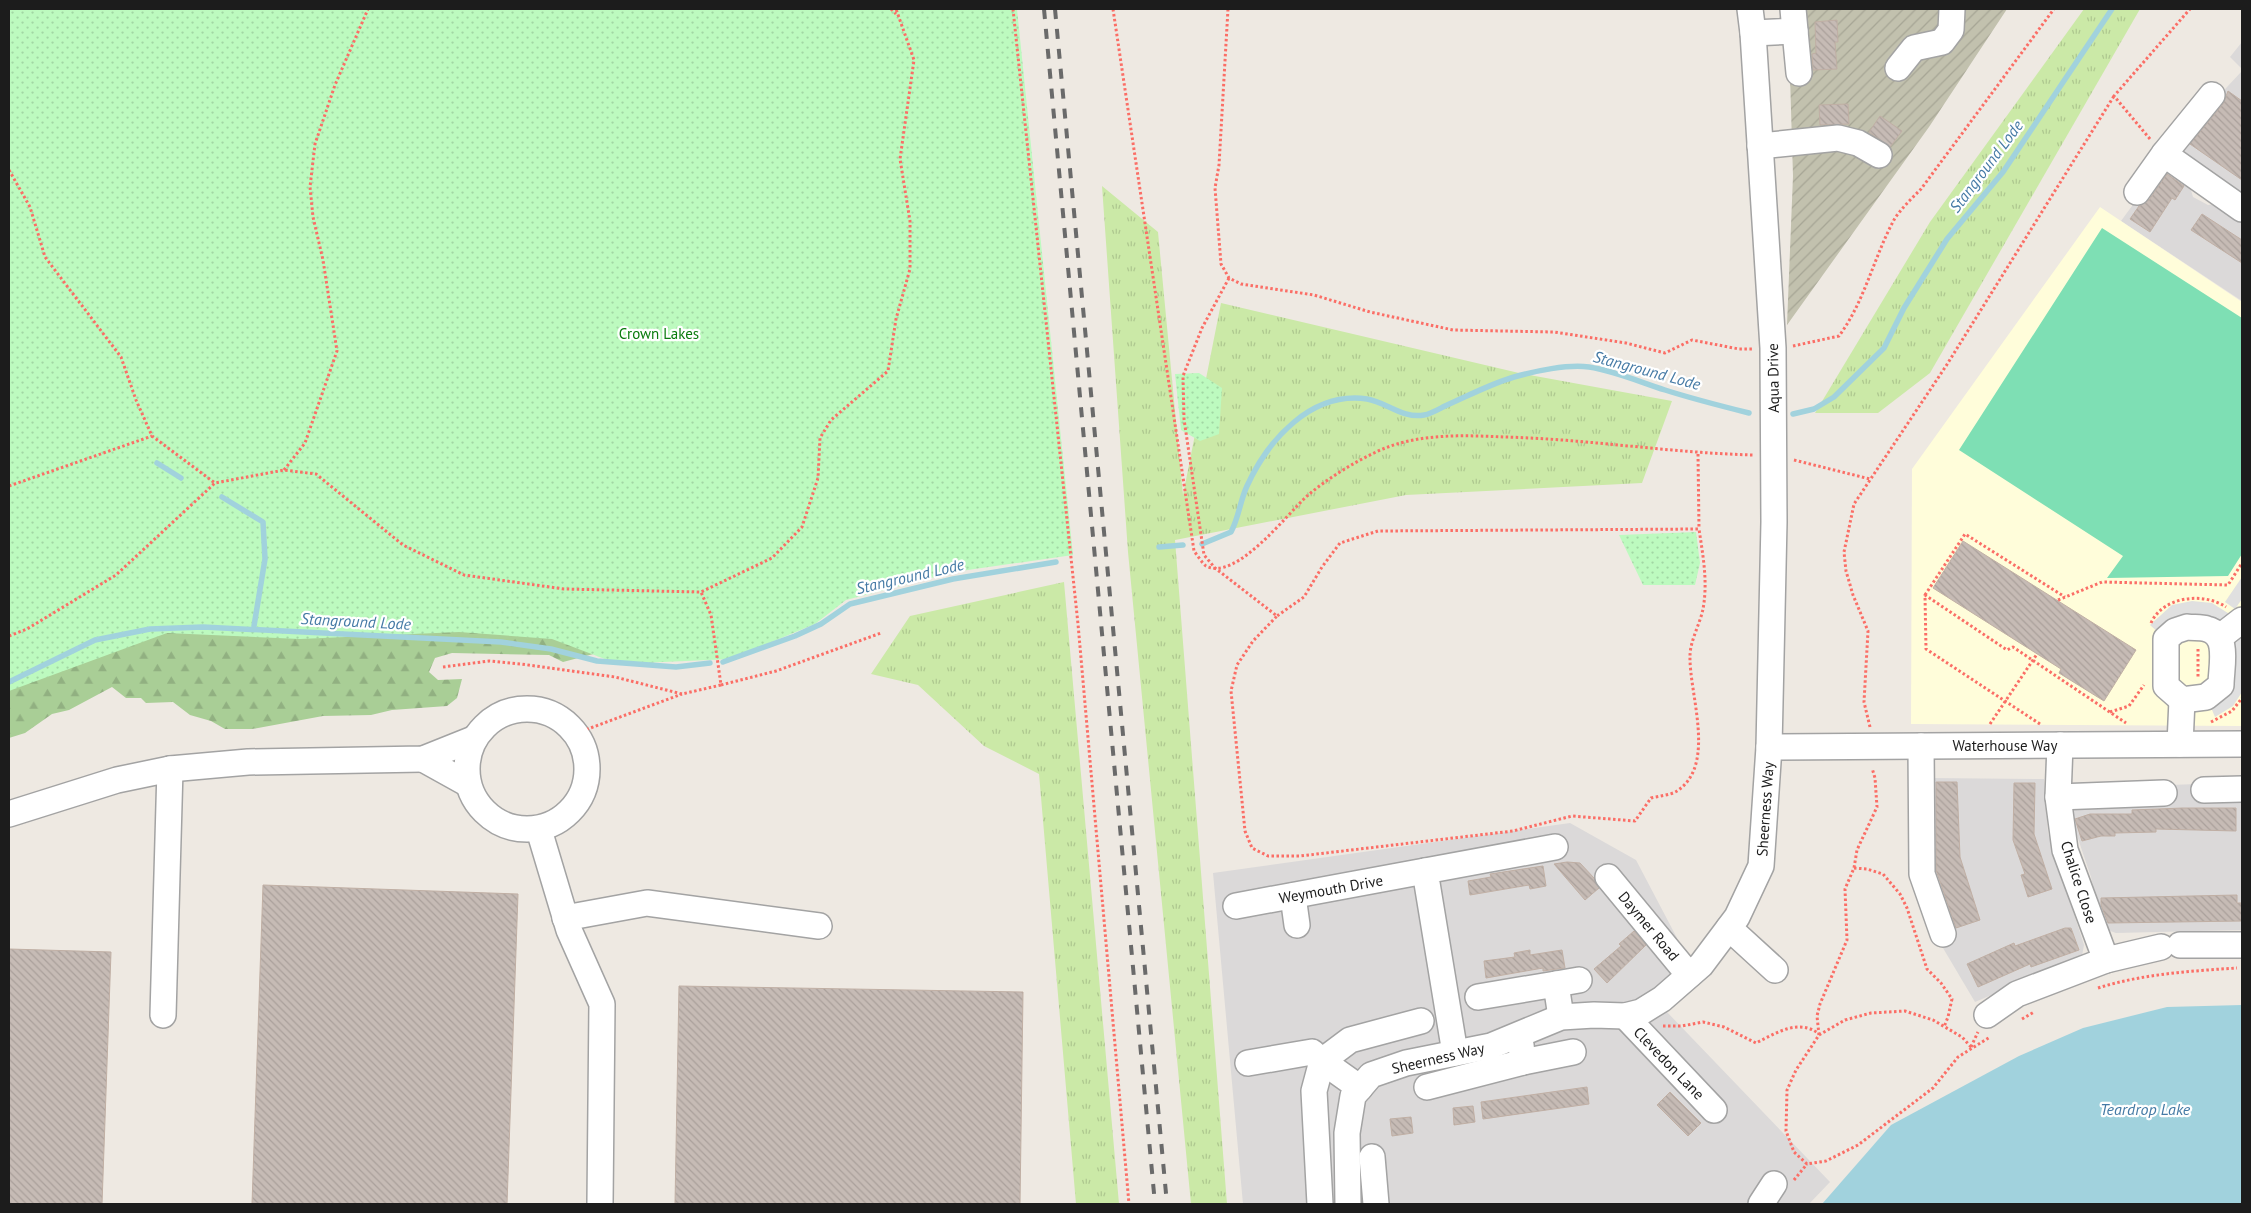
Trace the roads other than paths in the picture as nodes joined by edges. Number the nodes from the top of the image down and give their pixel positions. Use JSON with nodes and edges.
{"nodes":[{"id":1,"x":1750,"y":9,"type":"edge"},
{"id":2,"x":1952,"y":9,"type":"edge"},
{"id":3,"x":1794,"y":20,"type":"edge"},
{"id":4,"x":1753,"y":33,"type":"junction"},
{"id":5,"x":1898,"y":68,"type":"dead end"},
{"id":6,"x":1798,"y":73,"type":"dead end"},
{"id":7,"x":2212,"y":95,"type":"dead end"},
{"id":8,"x":1760,"y":146,"type":"junction"},
{"id":9,"x":2164,"y":154,"type":"junction"},
{"id":10,"x":1879,"y":155,"type":"dead end"},
{"id":11,"x":2137,"y":192,"type":"dead end"},
{"id":12,"x":2242,"y":209,"type":"edge"},
{"id":13,"x":2242,"y":620,"type":"edge"},
{"id":14,"x":2220,"y":637,"type":"junction"},
{"id":15,"x":2182,"y":700,"type":"junction"},
{"id":16,"x":473,"y":739,"type":"junction"},
{"id":17,"x":2180,"y":744,"type":"junction"},
{"id":18,"x":2242,"y":744,"type":"edge"},
{"id":19,"x":2060,"y":745,"type":"junction"},
{"id":20,"x":1921,"y":746,"type":"junction"},
{"id":21,"x":1769,"y":747,"type":"junction"},
{"id":22,"x":423,"y":759,"type":"junction"},
{"id":23,"x":170,"y":769,"type":"junction"},
{"id":24,"x":468,"y":784,"type":"junction"},
{"id":25,"x":2242,"y":789,"type":"edge"},
{"id":26,"x":2204,"y":790,"type":"dead end"},
{"id":27,"x":2164,"y":793,"type":"dead end"},
{"id":28,"x":2058,"y":797,"type":"junction"},
{"id":29,"x":9,"y":814,"type":"edge"},
{"id":30,"x":539,"y":830,"type":"junction"},
{"id":31,"x":1556,"y":847,"type":"dead end"},
{"id":32,"x":1425,"y":871,"type":"junction"},
{"id":33,"x":1608,"y":877,"type":"dead end"},
{"id":34,"x":1293,"y":896,"type":"junction"},
{"id":35,"x":1236,"y":906,"type":"dead end"},
{"id":36,"x":565,"y":918,"type":"junction"},
{"id":37,"x":1297,"y":925,"type":"dead end"},
{"id":38,"x":819,"y":926,"type":"dead end"},
{"id":39,"x":1729,"y":928,"type":"junction"},
{"id":40,"x":1943,"y":934,"type":"dead end"},
{"id":41,"x":2242,"y":945,"type":"edge"},
{"id":42,"x":2106,"y":960,"type":"junction"},
{"id":43,"x":1775,"y":970,"type":"dead end"},
{"id":44,"x":1689,"y":975,"type":"junction"},
{"id":45,"x":1478,"y":997,"type":"dead end"},
{"id":46,"x":1633,"y":1014,"type":"junction"},
{"id":47,"x":163,"y":1016,"type":"dead end"},
{"id":48,"x":1561,"y":1017,"type":"junction"},
{"id":49,"x":1420,"y":1021,"type":"dead end"},
{"id":50,"x":1991,"y":1024,"type":"road end"},
{"id":51,"x":1519,"y":1036,"type":"junction"},
{"id":52,"x":1572,"y":1052,"type":"dead end"},
{"id":53,"x":1455,"y":1053,"type":"junction"},
{"id":54,"x":1322,"y":1061,"type":"junction"},
{"id":55,"x":1523,"y":1062,"type":"junction"},
{"id":56,"x":1248,"y":1063,"type":"dead end"},
{"id":57,"x":1427,"y":1087,"type":"dead end"},
{"id":58,"x":1360,"y":1088,"type":"junction"},
{"id":59,"x":1714,"y":1110,"type":"dead end"},
{"id":60,"x":1372,"y":1157,"type":"dead end"},
{"id":61,"x":600,"y":1203,"type":"edge"},
{"id":62,"x":1320,"y":1204,"type":"edge"},
{"id":63,"x":1348,"y":1204,"type":"edge"},
{"id":64,"x":1376,"y":1204,"type":"edge"}],
"edges":[{"from":1,"to":4,"type":"street","name":"Aqua Drive"},
{"from":2,"to":5,"type":"street"},
{"from":3,"to":4,"type":"street"},
{"from":3,"to":6,"type":"street"},
{"from":4,"to":8,"type":"street","name":"Aqua Drive"},
{"from":7,"to":9,"type":"street"},
{"from":8,"to":10,"type":"street"},
{"from":8,"to":21,"type":"street","name":"Aqua Drive"},
{"from":9,"to":11,"type":"street"},
{"from":9,"to":12,"type":"street"},
{"from":13,"to":14,"type":"street"},
{"from":14,"to":15,"type":"street"},
{"from":14,"to":15,"type":"street"},
{"from":15,"to":17,"type":"street"},
{"from":16,"to":22,"type":"street"},
{"from":16,"to":24,"type":"street"},
{"from":16,"to":30,"type":"street"},
{"from":17,"to":18,"type":"street","name":"Waterhouse Way"},
{"from":17,"to":19,"type":"street","name":"Waterhouse Way"},
{"from":19,"to":20,"type":"street","name":"Waterhouse Way"},
{"from":19,"to":28,"type":"street","name":"Chalice Close"},
{"from":20,"to":21,"type":"street","name":"Waterhouse Way"},
{"from":20,"to":40,"type":"street"},
{"from":21,"to":39,"type":"street","name":"Sheerness Way"},
{"from":22,"to":23,"type":"street"},
{"from":22,"to":24,"type":"street"},
{"from":23,"to":29,"type":"street"},
{"from":23,"to":47,"type":"street"},
{"from":24,"to":30,"type":"street"},
{"from":25,"to":26,"type":"street"},
{"from":27,"to":28,"type":"street"},
{"from":28,"to":42,"type":"street","name":"Chalice Close"},
{"from":30,"to":36,"type":"street"},
{"from":31,"to":32,"type":"street","name":"Weymouth Drive"},
{"from":32,"to":34,"type":"street","name":"Weymouth Drive"},
{"from":32,"to":53,"type":"street"},
{"from":33,"to":44,"type":"street","name":"Daymer Road"},
{"from":34,"to":35,"type":"street","name":"Weymouth Drive"},
{"from":34,"to":37,"type":"street"},
{"from":36,"to":38,"type":"street"},
{"from":36,"to":61,"type":"street"},
{"from":39,"to":43,"type":"street"},
{"from":39,"to":44,"type":"street","name":"Sheerness Way"},
{"from":41,"to":42,"type":"street"},
{"from":42,"to":50,"type":"street"},
{"from":44,"to":46,"type":"street","name":"Sheerness Way"},
{"from":45,"to":48,"type":"street"},
{"from":46,"to":48,"type":"street","name":"Sheerness Way"},
{"from":46,"to":59,"type":"street","name":"Clevedon Lane"},
{"from":48,"to":51,"type":"street","name":"Sheerness Way"},
{"from":49,"to":54,"type":"street"},
{"from":51,"to":53,"type":"street","name":"Sheerness Way"},
{"from":51,"to":55,"type":"street"},
{"from":52,"to":55,"type":"street","name":"Sheerness Way"},
{"from":53,"to":58,"type":"street","name":"Sheerness Way"},
{"from":54,"to":56,"type":"street"},
{"from":54,"to":58,"type":"street"},
{"from":54,"to":62,"type":"street"},
{"from":55,"to":57,"type":"street","name":"Sheerness Way"},
{"from":58,"to":63,"type":"street","name":"Sheerness Way"},
{"from":60,"to":64,"type":"street"}]}
